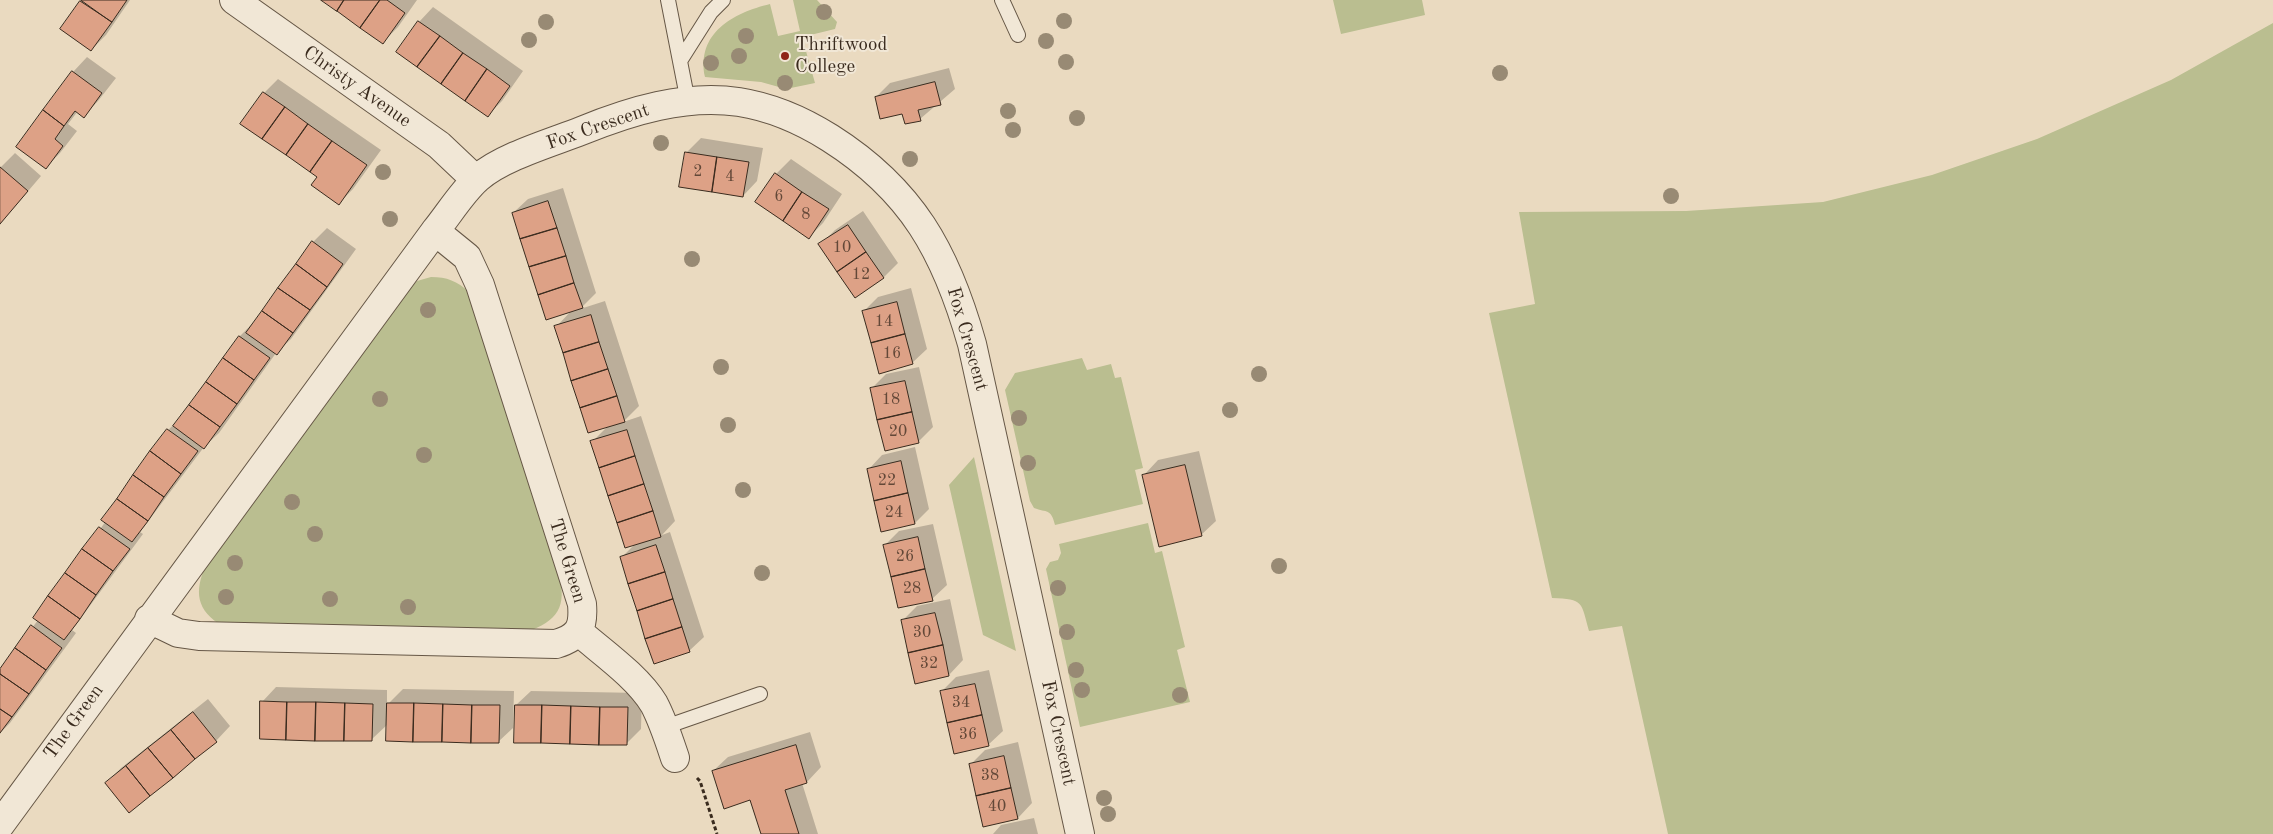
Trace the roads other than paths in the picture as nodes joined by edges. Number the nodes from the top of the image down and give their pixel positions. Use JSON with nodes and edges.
{"nodes":[{"id":1,"x":234,"y":0,"type":"edge"},
{"id":2,"x":668,"y":0,"type":"edge"},
{"id":3,"x":723,"y":0,"type":"edge"},
{"id":4,"x":1002,"y":0,"type":"edge"},
{"id":5,"x":1018,"y":35,"type":"dead end"},
{"id":6,"x":680,"y":62,"type":"junction"},
{"id":7,"x":688,"y":102,"type":"junction"},
{"id":8,"x":476,"y":180,"type":"junction"},
{"id":9,"x":436,"y":231,"type":"junction"},
{"id":10,"x":149,"y":619,"type":"junction"},
{"id":11,"x":579,"y":632,"type":"junction"},
{"id":12,"x":760,"y":694,"type":"dead end"},
{"id":13,"x":664,"y":726,"type":"junction"},
{"id":14,"x":676,"y":758,"type":"road end"},
{"id":15,"x":0,"y":825,"type":"edge"},
{"id":16,"x":1080,"y":834,"type":"edge"}],
"edges":[{"from":1,"to":8,"type":"street","name":"Christy Avenue"},
{"from":2,"to":6,"type":"lane"},
{"from":3,"to":6,"type":"lane"},
{"from":4,"to":5,"type":"lane"},
{"from":6,"to":7,"type":"lane"},
{"from":7,"to":8,"type":"street","name":"Fox Crescent"},
{"from":7,"to":16,"type":"street","name":"Fox Crescent"},
{"from":8,"to":9,"type":"street","name":"The Green"},
{"from":9,"to":10,"type":"street","name":"The Green"},
{"from":9,"to":11,"type":"street","name":"The Green"},
{"from":10,"to":11,"type":"street","name":"The Green"},
{"from":10,"to":15,"type":"street","name":"The Green"},
{"from":11,"to":13,"type":"street"},
{"from":12,"to":13,"type":"lane"},
{"from":13,"to":14,"type":"street"}]}
